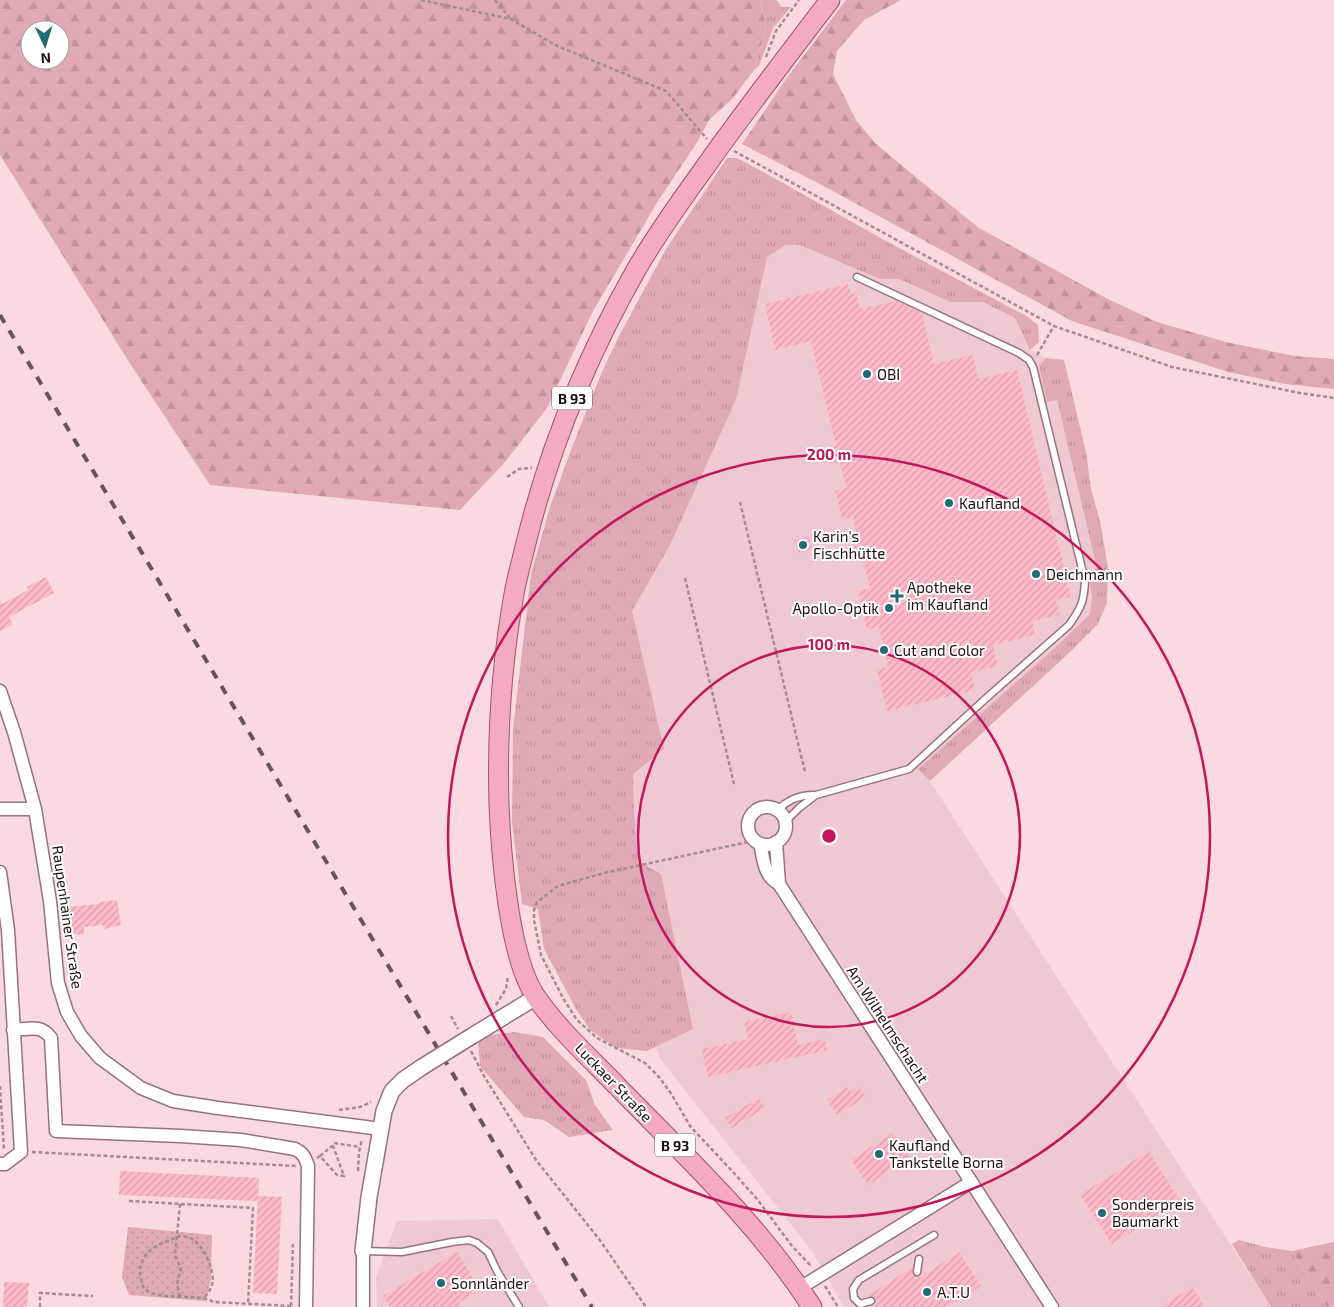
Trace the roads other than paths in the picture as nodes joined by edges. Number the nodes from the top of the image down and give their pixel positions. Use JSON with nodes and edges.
{"nodes":[{"id":1,"x":830,"y":0,"type":"edge"},
{"id":2,"x":857,"y":277,"type":"dead end"},
{"id":3,"x":0,"y":691,"type":"edge"},
{"id":4,"x":816,"y":795,"type":"junction"},
{"id":5,"x":35,"y":809,"type":"junction"},
{"id":6,"x":0,"y":810,"type":"edge"},
{"id":7,"x":777,"y":810,"type":"junction"},
{"id":8,"x":786,"y":822,"type":"junction"},
{"id":9,"x":757,"y":842,"type":"junction"},
{"id":10,"x":776,"y":842,"type":"junction"},
{"id":11,"x":0,"y":872,"type":"edge"},
{"id":12,"x":778,"y":884,"type":"junction"},
{"id":13,"x":536,"y":997,"type":"junction"},
{"id":14,"x":14,"y":1030,"type":"junction"},
{"id":15,"x":381,"y":1129,"type":"junction"},
{"id":16,"x":2,"y":1164,"type":"edge"},
{"id":17,"x":970,"y":1182,"type":"junction"},
{"id":18,"x":934,"y":1235,"type":"dead end"},
{"id":19,"x":363,"y":1251,"type":"junction"},
{"id":20,"x":919,"y":1259,"type":"dead end"},
{"id":21,"x":917,"y":1272,"type":"dead end"},
{"id":22,"x":800,"y":1288,"type":"junction"},
{"id":23,"x":870,"y":1301,"type":"dead end"},
{"id":24,"x":306,"y":1307,"type":"edge"},
{"id":25,"x":363,"y":1307,"type":"edge"},
{"id":26,"x":519,"y":1307,"type":"edge"},
{"id":27,"x":812,"y":1307,"type":"edge"},
{"id":28,"x":1052,"y":1307,"type":"edge"}],
"edges":[{"from":1,"to":13,"type":"main road","name":"Luckaer Straße","number":"B 93"},
{"from":2,"to":4,"type":"lane"},
{"from":3,"to":5,"type":"street","name":"Raupenhainer Straße"},
{"from":4,"to":7,"type":"lane"},
{"from":4,"to":8,"type":"lane"},
{"from":5,"to":6,"type":"street"},
{"from":5,"to":15,"type":"street","name":"Raupenhainer Straße"},
{"from":7,"to":8,"type":"street"},
{"from":7,"to":9,"type":"street","name":"Am Wilhelmschacht"},
{"from":8,"to":10,"type":"street"},
{"from":9,"to":10,"type":"street"},
{"from":9,"to":12,"type":"street","name":"Am Wilhelmschacht"},
{"from":10,"to":12,"type":"street"},
{"from":11,"to":14,"type":"street"},
{"from":12,"to":17,"type":"street","name":"Am Wilhelmschacht"},
{"from":13,"to":15,"type":"street","bridge":true},
{"from":13,"to":22,"type":"main road","name":"Luckaer Straße","number":"B 93"},
{"from":14,"to":16,"type":"street"},
{"from":14,"to":24,"type":"street"},
{"from":15,"to":19,"type":"street"},
{"from":17,"to":22,"type":"street"},
{"from":17,"to":28,"type":"street","name":"Am Wilhelmschacht"},
{"from":18,"to":23,"type":"lane"},
{"from":19,"to":25,"type":"street"},
{"from":19,"to":26,"type":"lane"},
{"from":20,"to":21,"type":"lane"},
{"from":22,"to":27,"type":"main road","name":"Luckaer Straße","number":"B 93"}]}
